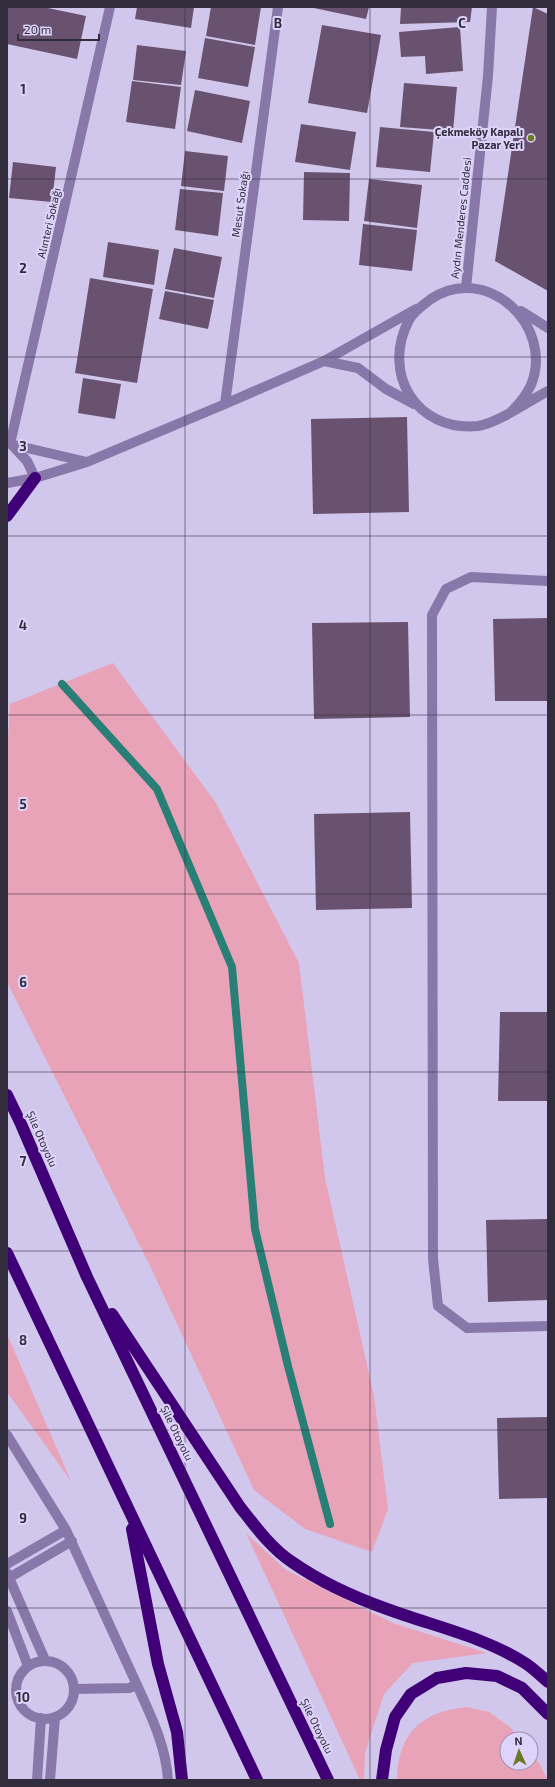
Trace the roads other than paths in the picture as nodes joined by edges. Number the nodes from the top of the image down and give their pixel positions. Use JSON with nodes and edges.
{"nodes":[{"id":1,"x":110,"y":7,"type":"edge"},
{"id":2,"x":278,"y":7,"type":"edge"},
{"id":3,"x":492,"y":7,"type":"edge"},
{"id":4,"x":466,"y":288,"type":"junction"},
{"id":5,"x":422,"y":306,"type":"junction"},
{"id":6,"x":514,"y":306,"type":"junction"},
{"id":7,"x":548,"y":328,"type":"edge"},
{"id":8,"x":324,"y":361,"type":"junction"},
{"id":9,"x":548,"y":391,"type":"edge"},
{"id":10,"x":226,"y":404,"type":"junction"},
{"id":11,"x":419,"y":407,"type":"junction"},
{"id":12,"x":511,"y":412,"type":"junction"},
{"id":13,"x":9,"y":442,"type":"edge"},
{"id":14,"x":87,"y":462,"type":"junction"},
{"id":15,"x":35,"y":478,"type":"junction"},
{"id":16,"x":7,"y":483,"type":"edge"},
{"id":17,"x":7,"y":516,"type":"edge"},
{"id":18,"x":548,"y":581,"type":"edge"},
{"id":19,"x":7,"y":1096,"type":"edge"},
{"id":20,"x":7,"y":1253,"type":"edge"},
{"id":21,"x":87,"y":1276,"type":"junction"},
{"id":22,"x":548,"y":1326,"type":"edge"},
{"id":23,"x":7,"y":1435,"type":"edge"},
{"id":24,"x":129,"y":1512,"type":"junction"},
{"id":25,"x":66,"y":1530,"type":"junction"},
{"id":26,"x":72,"y":1541,"type":"junction"},
{"id":27,"x":7,"y":1564,"type":"edge"},
{"id":28,"x":8,"y":1577,"type":"edge"},
{"id":29,"x":7,"y":1611,"type":"edge"},
{"id":30,"x":45,"y":1660,"type":"junction"},
{"id":31,"x":28,"y":1666,"type":"junction"},
{"id":32,"x":548,"y":1682,"type":"edge"},
{"id":33,"x":137,"y":1685,"type":"junction"},
{"id":34,"x":75,"y":1689,"type":"junction"},
{"id":35,"x":12,"y":1695,"type":"edge"},
{"id":36,"x":548,"y":1714,"type":"edge"},
{"id":37,"x":54,"y":1717,"type":"junction"},
{"id":38,"x":41,"y":1718,"type":"junction"},
{"id":39,"x":37,"y":1780,"type":"edge"},
{"id":40,"x":50,"y":1780,"type":"edge"},
{"id":41,"x":168,"y":1780,"type":"edge"},
{"id":42,"x":182,"y":1780,"type":"edge"},
{"id":43,"x":257,"y":1780,"type":"edge"},
{"id":44,"x":328,"y":1780,"type":"edge"},
{"id":45,"x":382,"y":1780,"type":"edge"}],
"edges":[{"from":1,"to":13,"type":"street","name":"Alınteri Sokağı"},
{"from":2,"to":10,"type":"street","name":"Mesut Sokağı"},
{"from":3,"to":4,"type":"street","name":"Aydın Menderes Caddesi"},
{"from":4,"to":5,"type":"street"},
{"from":4,"to":6,"type":"street"},
{"from":5,"to":8,"type":"street"},
{"from":5,"to":11,"type":"street"},
{"from":6,"to":7,"type":"street"},
{"from":6,"to":12,"type":"street"},
{"from":8,"to":10,"type":"street"},
{"from":8,"to":11,"type":"street"},
{"from":9,"to":12,"type":"street"},
{"from":10,"to":14,"type":"street"},
{"from":11,"to":12,"type":"street"},
{"from":13,"to":14,"type":"street"},
{"from":13,"to":15,"type":"street"},
{"from":14,"to":15,"type":"street"},
{"from":15,"to":16,"type":"street"},
{"from":15,"to":17,"type":"highway"},
{"from":18,"to":22,"type":"street"},
{"from":19,"to":21,"type":"highway","name":"Şile Otoyolu"},
{"from":20,"to":24,"type":"highway"},
{"from":21,"to":32,"type":"highway"},
{"from":21,"to":44,"type":"highway","name":"Şile Otoyolu"},
{"from":23,"to":25,"type":"street"},
{"from":24,"to":42,"type":"highway"},
{"from":24,"to":43,"type":"highway"},
{"from":25,"to":26,"type":"street"},
{"from":25,"to":27,"type":"street"},
{"from":26,"to":28,"type":"street"},
{"from":26,"to":33,"type":"street"},
{"from":28,"to":30,"type":"street"},
{"from":29,"to":31,"type":"street"},
{"from":30,"to":31,"type":"street"},
{"from":30,"to":34,"type":"street"},
{"from":31,"to":35,"type":"street"},
{"from":33,"to":34,"type":"street"},
{"from":33,"to":41,"type":"street"},
{"from":34,"to":37,"type":"street"},
{"from":35,"to":38,"type":"street"},
{"from":36,"to":45,"type":"highway"},
{"from":37,"to":38,"type":"street"},
{"from":37,"to":40,"type":"street"},
{"from":38,"to":39,"type":"street"}]}
